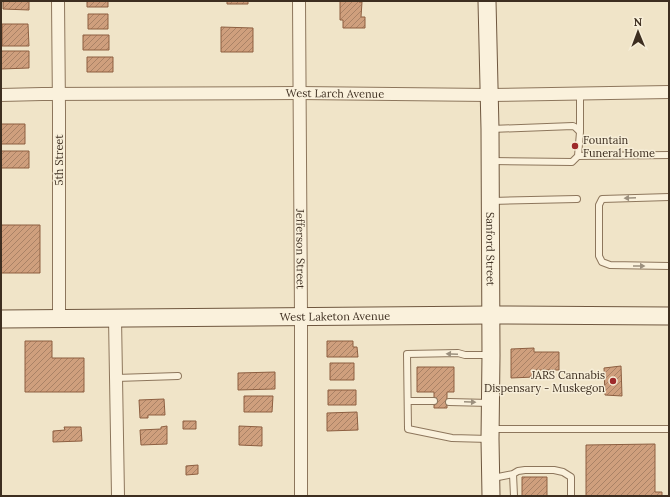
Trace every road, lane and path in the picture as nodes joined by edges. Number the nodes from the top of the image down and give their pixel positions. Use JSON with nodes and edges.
{"nodes":[{"id":1,"x":58,"y":1,"type":"edge"},
{"id":2,"x":299,"y":1,"type":"edge"},
{"id":3,"x":487,"y":1,"type":"edge"},
{"id":4,"x":669,"y":92,"type":"edge"},
{"id":5,"x":299,"y":93,"type":"junction"},
{"id":6,"x":59,"y":94,"type":"junction"},
{"id":7,"x":580,"y":94,"type":"junction"},
{"id":8,"x":1,"y":95,"type":"edge"},
{"id":9,"x":489,"y":95,"type":"junction"},
{"id":10,"x":490,"y":129,"type":"junction"},
{"id":11,"x":580,"y":132,"type":"junction"},
{"id":12,"x":578,"y":156,"type":"junction"},
{"id":13,"x":669,"y":156,"type":"edge"},
{"id":14,"x":490,"y":161,"type":"junction"},
{"id":15,"x":669,"y":197,"type":"edge"},
{"id":16,"x":577,"y":199,"type":"dead end"},
{"id":17,"x":490,"y":201,"type":"junction"},
{"id":18,"x":669,"y":266,"type":"edge"},
{"id":19,"x":491,"y":315,"type":"junction"},
{"id":20,"x":669,"y":316,"type":"edge"},
{"id":21,"x":301,"y":317,"type":"junction"},
{"id":22,"x":115,"y":318,"type":"junction"},
{"id":23,"x":1,"y":319,"type":"edge"},
{"id":24,"x":59,"y":319,"type":"junction"},
{"id":25,"x":491,"y":355,"type":"junction"},
{"id":26,"x":178,"y":376,"type":"dead end"},
{"id":27,"x":116,"y":378,"type":"junction"},
{"id":28,"x":408,"y":401,"type":"junction"},
{"id":29,"x":434,"y":401,"type":"dead end"},
{"id":30,"x":450,"y":402,"type":"dead end"},
{"id":31,"x":490,"y":403,"type":"junction"},
{"id":32,"x":669,"y":429,"type":"edge"},
{"id":33,"x":490,"y":434,"type":"junction"},
{"id":34,"x":514,"y":474,"type":"junction"},
{"id":35,"x":491,"y":478,"type":"junction"},
{"id":36,"x":118,"y":496,"type":"edge"},
{"id":37,"x":301,"y":496,"type":"edge"},
{"id":38,"x":491,"y":496,"type":"edge"},
{"id":39,"x":514,"y":496,"type":"edge"},
{"id":40,"x":571,"y":496,"type":"edge"}],
"edges":[{"from":1,"to":6,"type":"street","name":"5th Street"},
{"from":2,"to":5,"type":"street","name":"Jefferson Street"},
{"from":3,"to":9,"type":"main road","name":"Sanford Street"},
{"from":4,"to":7,"type":"street","name":"West Larch Avenue"},
{"from":5,"to":6,"type":"street","name":"West Larch Avenue"},
{"from":5,"to":9,"type":"street","name":"West Larch Avenue"},
{"from":5,"to":21,"type":"street","name":"Jefferson Street"},
{"from":6,"to":8,"type":"street","name":"West Larch Avenue"},
{"from":6,"to":24,"type":"street","name":"5th Street"},
{"from":7,"to":9,"type":"street","name":"West Larch Avenue"},
{"from":7,"to":11,"type":"lane"},
{"from":9,"to":10,"type":"main road","name":"Sanford Street"},
{"from":10,"to":11,"type":"lane"},
{"from":10,"to":14,"type":"main road","name":"Sanford Street"},
{"from":11,"to":12,"type":"lane"},
{"from":12,"to":13,"type":"lane"},
{"from":12,"to":14,"type":"lane"},
{"from":14,"to":17,"type":"main road","name":"Sanford Street"},
{"from":15,"to":18,"type":"lane","one_way":true},
{"from":16,"to":17,"type":"lane"},
{"from":17,"to":19,"type":"main road","name":"Sanford Street"},
{"from":19,"to":20,"type":"main road","name":"West Laketon Avenue"},
{"from":19,"to":21,"type":"main road","name":"West Laketon Avenue"},
{"from":19,"to":25,"type":"main road","name":"Sanford Street"},
{"from":21,"to":22,"type":"main road","name":"West Laketon Avenue"},
{"from":21,"to":37,"type":"street","name":"Jefferson Street"},
{"from":22,"to":24,"type":"main road","name":"West Laketon Avenue"},
{"from":22,"to":27,"type":"street"},
{"from":23,"to":24,"type":"main road","name":"West Laketon Avenue"},
{"from":25,"to":28,"type":"lane","one_way":true},
{"from":25,"to":31,"type":"main road","name":"Sanford Street"},
{"from":26,"to":27,"type":"lane"},
{"from":27,"to":36,"type":"street"},
{"from":28,"to":29,"type":"lane"},
{"from":28,"to":33,"type":"lane"},
{"from":30,"to":31,"type":"lane","one_way":true},
{"from":31,"to":33,"type":"main road","name":"Sanford Street"},
{"from":32,"to":33,"type":"lane"},
{"from":33,"to":35,"type":"main road","name":"Sanford Street"},
{"from":34,"to":35,"type":"lane"},
{"from":34,"to":39,"type":"lane"},
{"from":34,"to":40,"type":"lane"},
{"from":35,"to":38,"type":"main road","name":"Sanford Street"}]}
